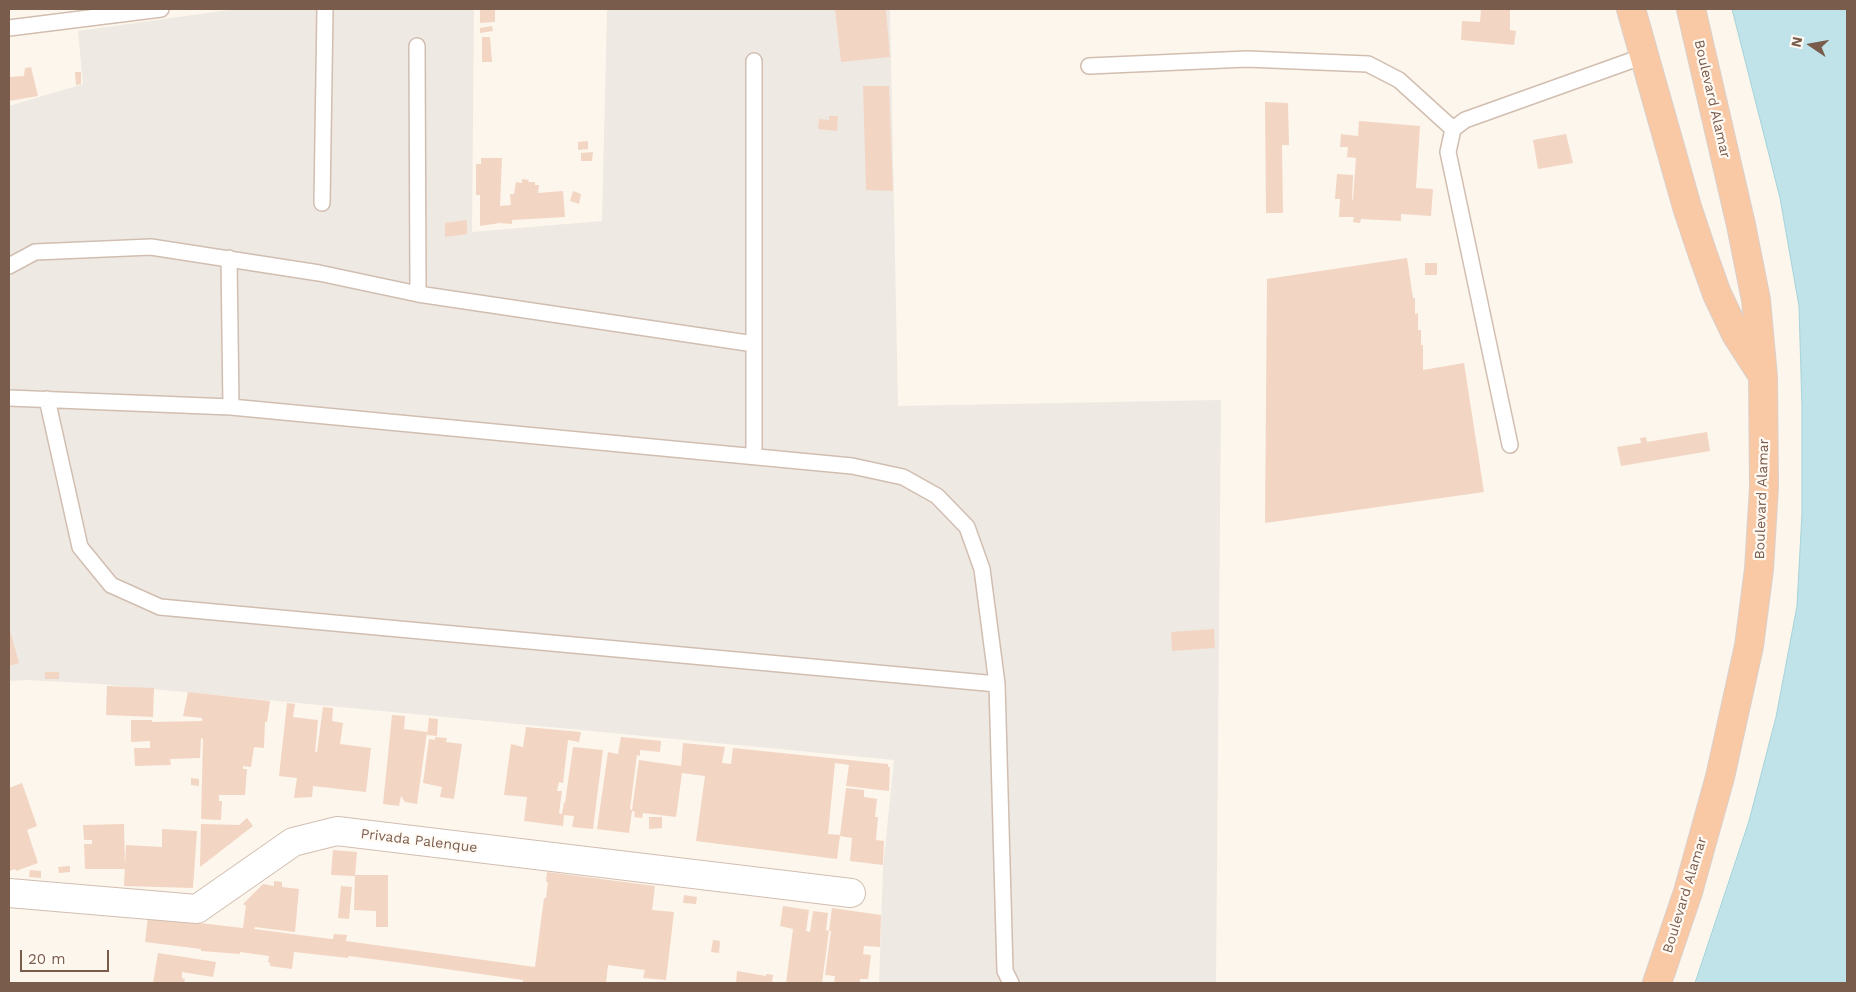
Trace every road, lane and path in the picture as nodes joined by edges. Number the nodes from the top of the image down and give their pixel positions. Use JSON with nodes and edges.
{"nodes":[{"id":1,"x":161,"y":9,"type":"edge"},
{"id":2,"x":325,"y":9,"type":"edge"},
{"id":3,"x":1631,"y":9,"type":"edge"},
{"id":4,"x":1691,"y":11,"type":"edge"},
{"id":5,"x":9,"y":28,"type":"edge"},
{"id":6,"x":417,"y":46,"type":"dead end"},
{"id":7,"x":1644,"y":56,"type":"junction"},
{"id":8,"x":754,"y":61,"type":"dead end"},
{"id":9,"x":1089,"y":66,"type":"dead end"},
{"id":10,"x":1453,"y":129,"type":"junction"},
{"id":11,"x":322,"y":203,"type":"dead end"},
{"id":12,"x":229,"y":258,"type":"junction"},
{"id":13,"x":9,"y":266,"type":"edge"},
{"id":14,"x":418,"y":294,"type":"junction"},
{"id":15,"x":754,"y":344,"type":"junction"},
{"id":16,"x":1764,"y":377,"type":"junction"},
{"id":17,"x":9,"y":398,"type":"edge"},
{"id":18,"x":47,"y":399,"type":"junction"},
{"id":19,"x":231,"y":407,"type":"junction"},
{"id":20,"x":1510,"y":445,"type":"dead end"},
{"id":21,"x":754,"y":456,"type":"junction"},
{"id":22,"x":997,"y":684,"type":"junction"},
{"id":23,"x":9,"y":893,"type":"edge"},
{"id":24,"x":851,"y":893,"type":"dead end"},
{"id":25,"x":1011,"y":983,"type":"edge"},
{"id":26,"x":1657,"y":983,"type":"edge"}],
"edges":[{"from":1,"to":5,"type":"lane"},
{"from":2,"to":11,"type":"lane"},
{"from":3,"to":7,"type":"highway"},
{"from":4,"to":16,"type":"highway","name":"Boulevard Alamar"},
{"from":6,"to":14,"type":"lane"},
{"from":7,"to":10,"type":"lane"},
{"from":7,"to":16,"type":"highway"},
{"from":8,"to":15,"type":"lane"},
{"from":9,"to":10,"type":"lane"},
{"from":10,"to":20,"type":"lane"},
{"from":12,"to":13,"type":"lane"},
{"from":12,"to":14,"type":"lane"},
{"from":12,"to":19,"type":"lane"},
{"from":14,"to":15,"type":"lane"},
{"from":15,"to":21,"type":"lane"},
{"from":16,"to":26,"type":"highway","name":"Boulevard Alamar"},
{"from":17,"to":18,"type":"lane"},
{"from":18,"to":19,"type":"lane"},
{"from":18,"to":22,"type":"lane"},
{"from":19,"to":21,"type":"lane"},
{"from":21,"to":22,"type":"lane"},
{"from":22,"to":25,"type":"lane"},
{"from":23,"to":24,"type":"street","name":"Privada Palenque"}]}
